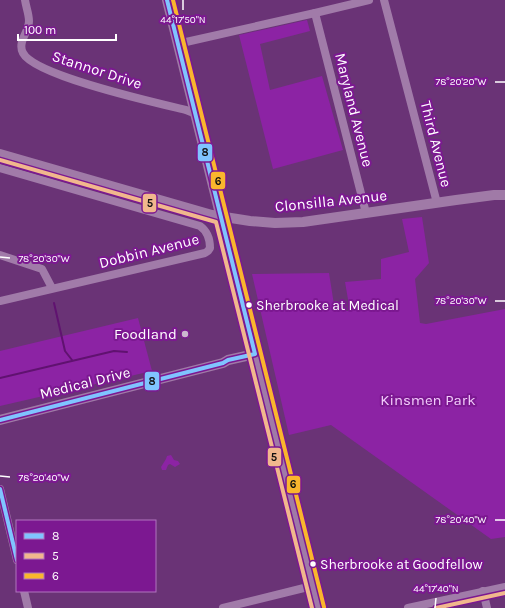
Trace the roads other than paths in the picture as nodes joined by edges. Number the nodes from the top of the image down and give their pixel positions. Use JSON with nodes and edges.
{"nodes":[{"id":1,"x":25,"y":0,"type":"edge"},
{"id":2,"x":167,"y":0,"type":"edge"},
{"id":3,"x":369,"y":0,"type":"edge"},
{"id":4,"x":384,"y":0,"type":"edge"},
{"id":5,"x":315,"y":13,"type":"junction"},
{"id":6,"x":179,"y":44,"type":"junction"},
{"id":7,"x":196,"y":114,"type":"junction"},
{"id":8,"x":0,"y":154,"type":"edge"},
{"id":9,"x":0,"y":168,"type":"edge"},
{"id":10,"x":505,"y":196,"type":"edge"},
{"id":11,"x":436,"y":203,"type":"junction"},
{"id":12,"x":366,"y":213,"type":"junction"},
{"id":13,"x":221,"y":217,"type":"junction"},
{"id":14,"x":0,"y":255,"type":"edge"},
{"id":15,"x":52,"y":288,"type":"junction"},
{"id":16,"x":0,"y":301,"type":"edge"},
{"id":17,"x":256,"y":356,"type":"junction"},
{"id":18,"x":0,"y":420,"type":"edge"},
{"id":19,"x":0,"y":489,"type":"edge"},
{"id":20,"x":16,"y":556,"type":"edge"},
{"id":21,"x":312,"y":586,"type":"junction"},
{"id":22,"x":505,"y":587,"type":"edge"},
{"id":23,"x":483,"y":591,"type":"junction"},
{"id":24,"x":24,"y":592,"type":"edge"},
{"id":25,"x":28,"y":608,"type":"edge"},
{"id":26,"x":223,"y":608,"type":"edge"},
{"id":27,"x":318,"y":608,"type":"edge"},
{"id":28,"x":408,"y":608,"type":"edge"},
{"id":29,"x":487,"y":608,"type":"edge"}],
"edges":[{"from":1,"to":7,"type":"street","name":"Stannor Drive"},
{"from":2,"to":6,"type":"main road"},
{"from":3,"to":5,"type":"street"},
{"from":4,"to":11,"type":"street","name":"Third Avenue"},
{"from":5,"to":6,"type":"street"},
{"from":5,"to":12,"type":"street","name":"Maryland Avenue"},
{"from":6,"to":7,"type":"main road"},
{"from":7,"to":13,"type":"main road"},
{"from":8,"to":13,"type":"main road","name":"Clonsilla Avenue"},
{"from":9,"to":15,"type":"street","name":"Dobbin Avenue"},
{"from":10,"to":11,"type":"main road","name":"Clonsilla Avenue"},
{"from":11,"to":12,"type":"main road","name":"Clonsilla Avenue"},
{"from":12,"to":13,"type":"main road","name":"Clonsilla Avenue"},
{"from":13,"to":17,"type":"main road"},
{"from":14,"to":15,"type":"street"},
{"from":15,"to":16,"type":"street","name":"Dobbin Avenue"},
{"from":17,"to":18,"type":"main road","name":"Medical Drive"},
{"from":17,"to":21,"type":"main road"},
{"from":19,"to":20,"type":"street"},
{"from":21,"to":26,"type":"street"},
{"from":21,"to":27,"type":"main road"},
{"from":22,"to":23,"type":"street"},
{"from":23,"to":28,"type":"street"},
{"from":23,"to":29,"type":"street"},
{"from":24,"to":25,"type":"street"}]}
